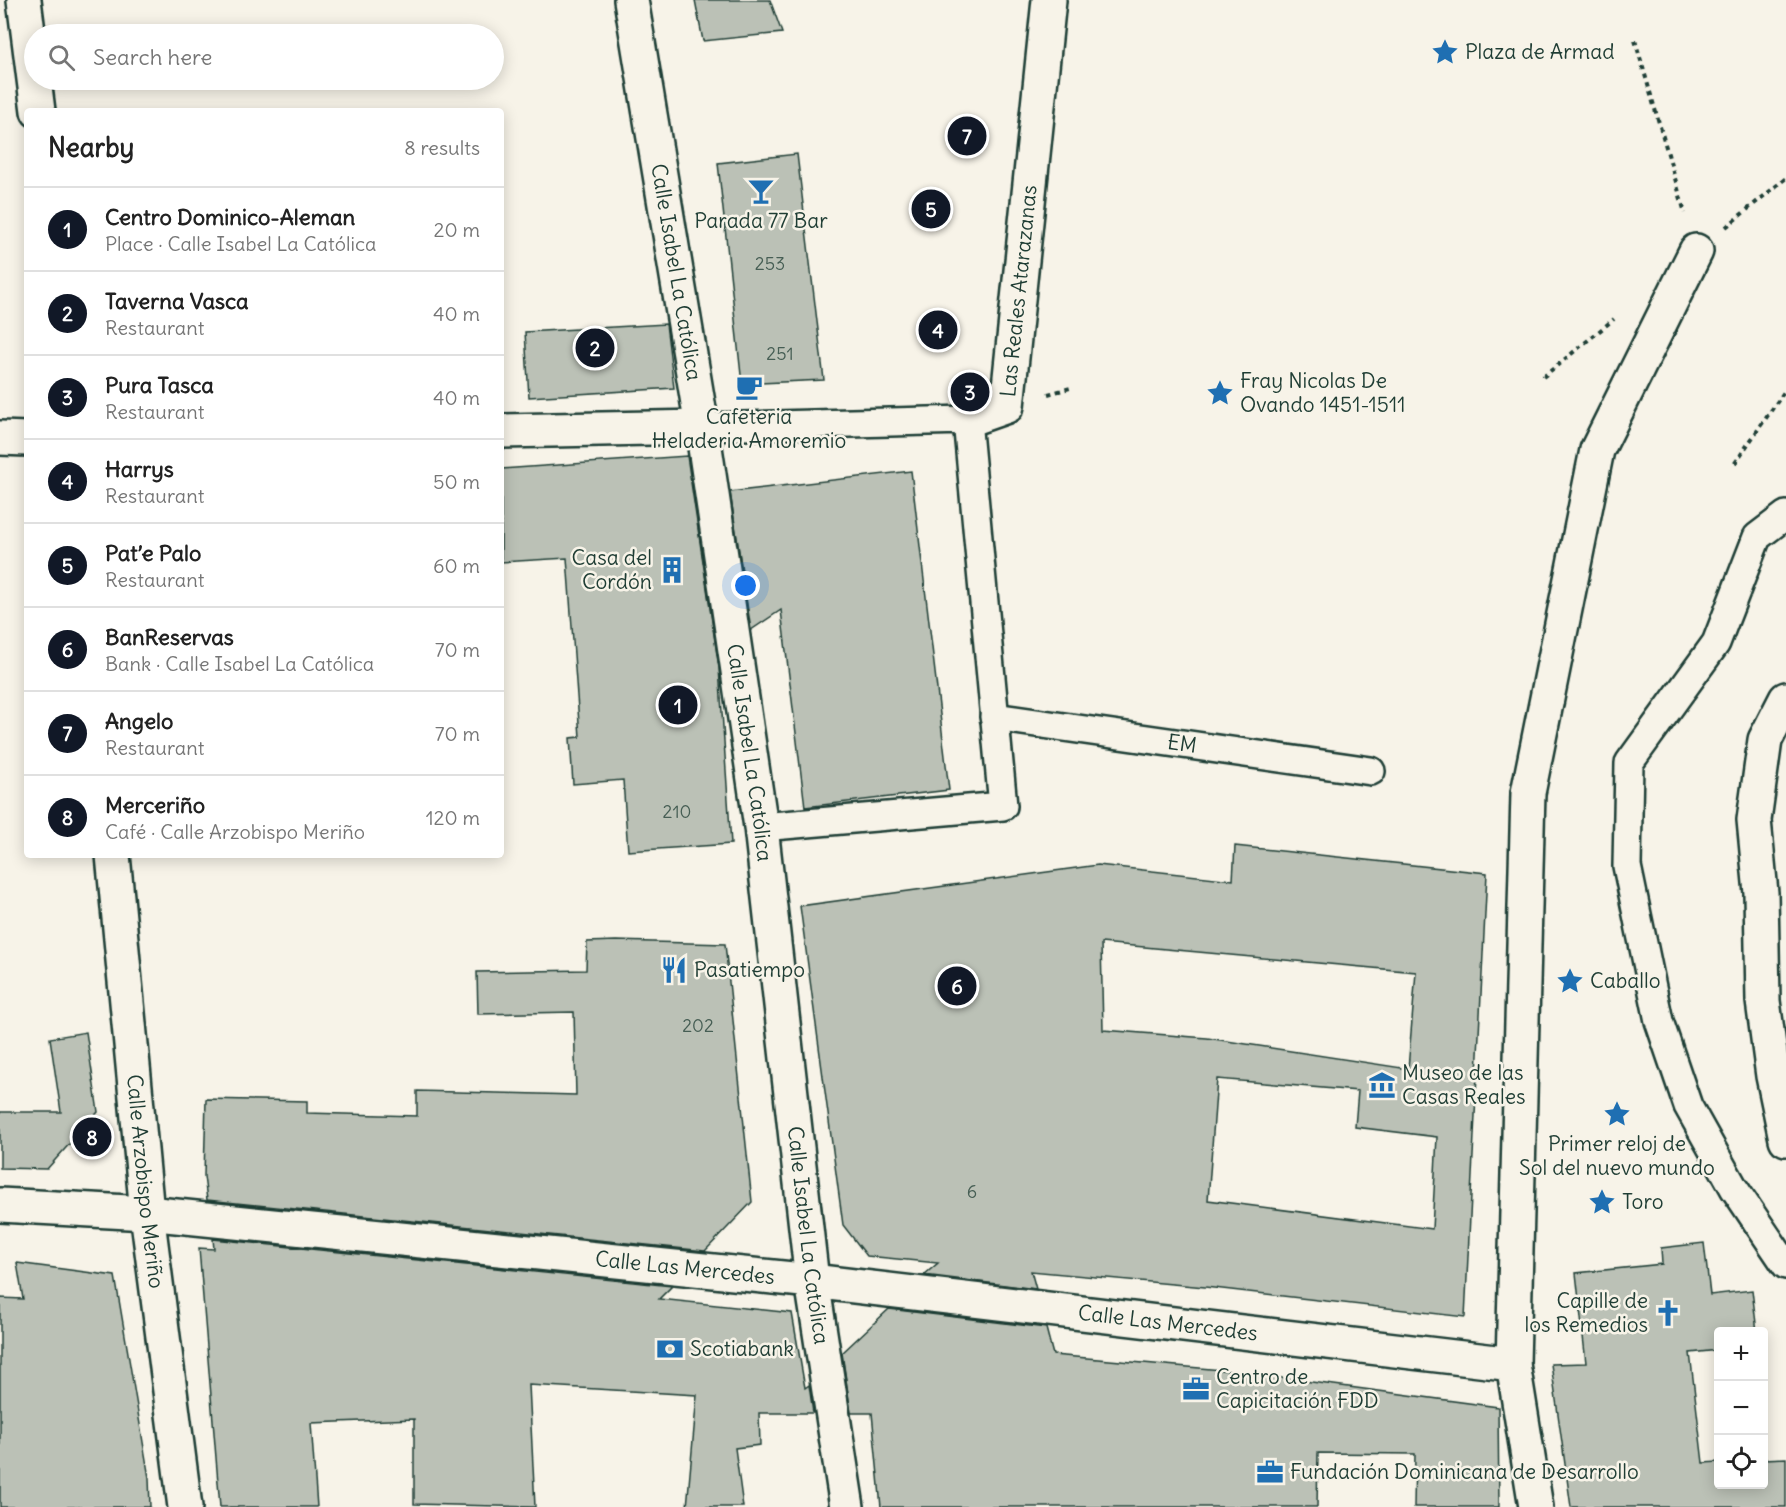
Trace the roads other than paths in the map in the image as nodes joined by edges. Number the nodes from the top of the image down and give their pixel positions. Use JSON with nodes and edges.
{"nodes":[{"id":1,"x":24,"y":0,"type":"edge"},
{"id":2,"x":631,"y":0,"type":"edge"},
{"id":3,"x":1049,"y":0,"type":"edge"},
{"id":4,"x":27,"y":24,"type":"edge"},
{"id":5,"x":35,"y":90,"type":"edge"},
{"id":6,"x":38,"y":108,"type":"edge"},
{"id":7,"x":1696,"y":251,"type":"road end"},
{"id":8,"x":967,"y":420,"type":"junction"},
{"id":9,"x":702,"y":428,"type":"junction"},
{"id":10,"x":504,"y":431,"type":"edge"},
{"id":11,"x":0,"y":438,"type":"edge"},
{"id":12,"x":24,"y":439,"type":"edge"},
{"id":13,"x":1786,"y":515,"type":"edge"},
{"id":14,"x":1786,"y":699,"type":"edge"},
{"id":15,"x":994,"y":717,"type":"junction"},
{"id":16,"x":1371,"y":771,"type":"dead end"},
{"id":17,"x":761,"y":827,"type":"junction"},
{"id":18,"x":112,"y":858,"type":"edge"},
{"id":19,"x":1786,"y":1140,"type":"edge"},
{"id":20,"x":0,"y":1204,"type":"edge"},
{"id":21,"x":147,"y":1213,"type":"junction"},
{"id":22,"x":1786,"y":1265,"type":"edge"},
{"id":23,"x":812,"y":1281,"type":"junction"},
{"id":24,"x":1513,"y":1364,"type":"junction"},
{"id":25,"x":185,"y":1507,"type":"edge"},
{"id":26,"x":847,"y":1507,"type":"edge"},
{"id":27,"x":1536,"y":1507,"type":"edge"}],
"edges":[{"from":1,"to":4,"type":"street"},
{"from":2,"to":9,"type":"street","name":"Calle Isabel La Católica"},
{"from":3,"to":8,"type":"street","name":"Las Reales Atarazanas"},
{"from":5,"to":6,"type":"street"},
{"from":7,"to":24,"type":"street"},
{"from":8,"to":9,"type":"lane"},
{"from":8,"to":15,"type":"lane"},
{"from":9,"to":10,"type":"street"},
{"from":9,"to":17,"type":"street","name":"Calle Isabel La Católica"},
{"from":11,"to":12,"type":"street"},
{"from":13,"to":22,"type":"lane"},
{"from":14,"to":19,"type":"street"},
{"from":15,"to":16,"type":"lane","name":"EM"},
{"from":15,"to":17,"type":"lane"},
{"from":17,"to":23,"type":"street","name":"Calle Isabel La Católica"},
{"from":18,"to":21,"type":"street","name":"Calle Arzobispo Meriño"},
{"from":20,"to":21,"type":"street","name":"Calle Las Mercedes"},
{"from":21,"to":23,"type":"street","name":"Calle Las Mercedes"},
{"from":21,"to":25,"type":"street","name":"Calle Arzobispo Meriño"},
{"from":23,"to":24,"type":"street","name":"Calle Las Mercedes"},
{"from":23,"to":26,"type":"street","name":"Calle Isabel La Católica"},
{"from":24,"to":27,"type":"street"}]}
